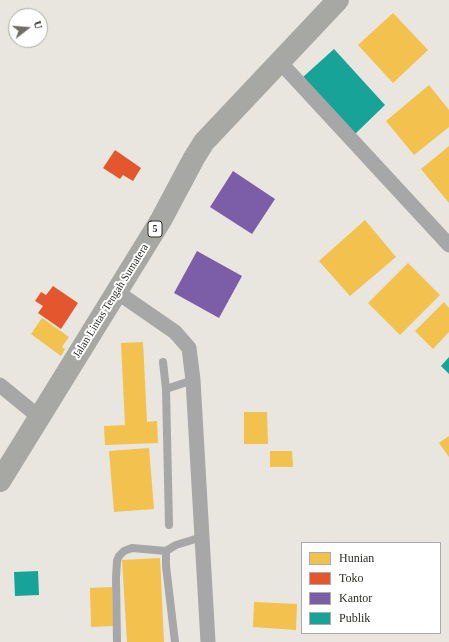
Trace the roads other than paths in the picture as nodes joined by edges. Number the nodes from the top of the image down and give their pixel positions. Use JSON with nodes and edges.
{"nodes":[{"id":1,"x":338,"y":0,"type":"edge"},
{"id":2,"x":280,"y":61,"type":"junction"},
{"id":3,"x":449,"y":245,"type":"edge"},
{"id":4,"x":117,"y":292,"type":"junction"},
{"id":5,"x":163,"y":362,"type":"dead end"},
{"id":6,"x":194,"y":380,"type":"junction"},
{"id":7,"x":0,"y":385,"type":"edge"},
{"id":8,"x":166,"y":389,"type":"junction"},
{"id":9,"x":39,"y":417,"type":"junction"},
{"id":10,"x":0,"y":481,"type":"edge"},
{"id":11,"x":169,"y":525,"type":"dead end"},
{"id":12,"x":202,"y":537,"type":"junction"},
{"id":13,"x":166,"y":551,"type":"junction"},
{"id":14,"x":117,"y":642,"type":"edge"},
{"id":15,"x":175,"y":642,"type":"edge"},
{"id":16,"x":208,"y":642,"type":"edge"}],
"edges":[{"from":1,"to":2,"type":"highway","name":"Jalan Lintas Tengah Sumatera","number":"5"},
{"from":2,"to":3,"type":"street"},
{"from":2,"to":4,"type":"highway","name":"Jalan Lintas Tengah Sumatera","number":"5"},
{"from":4,"to":6,"type":"street"},
{"from":4,"to":9,"type":"highway","name":"Jalan Lintas Tengah Sumatera","number":"5"},
{"from":5,"to":8,"type":"lane"},
{"from":6,"to":8,"type":"lane"},
{"from":6,"to":12,"type":"street"},
{"from":7,"to":9,"type":"street"},
{"from":8,"to":11,"type":"lane"},
{"from":9,"to":10,"type":"highway","name":"Jalan Lintas Tengah Sumatera","number":"5"},
{"from":12,"to":13,"type":"lane"},
{"from":12,"to":16,"type":"street"},
{"from":13,"to":14,"type":"lane"},
{"from":13,"to":15,"type":"lane"}]}
